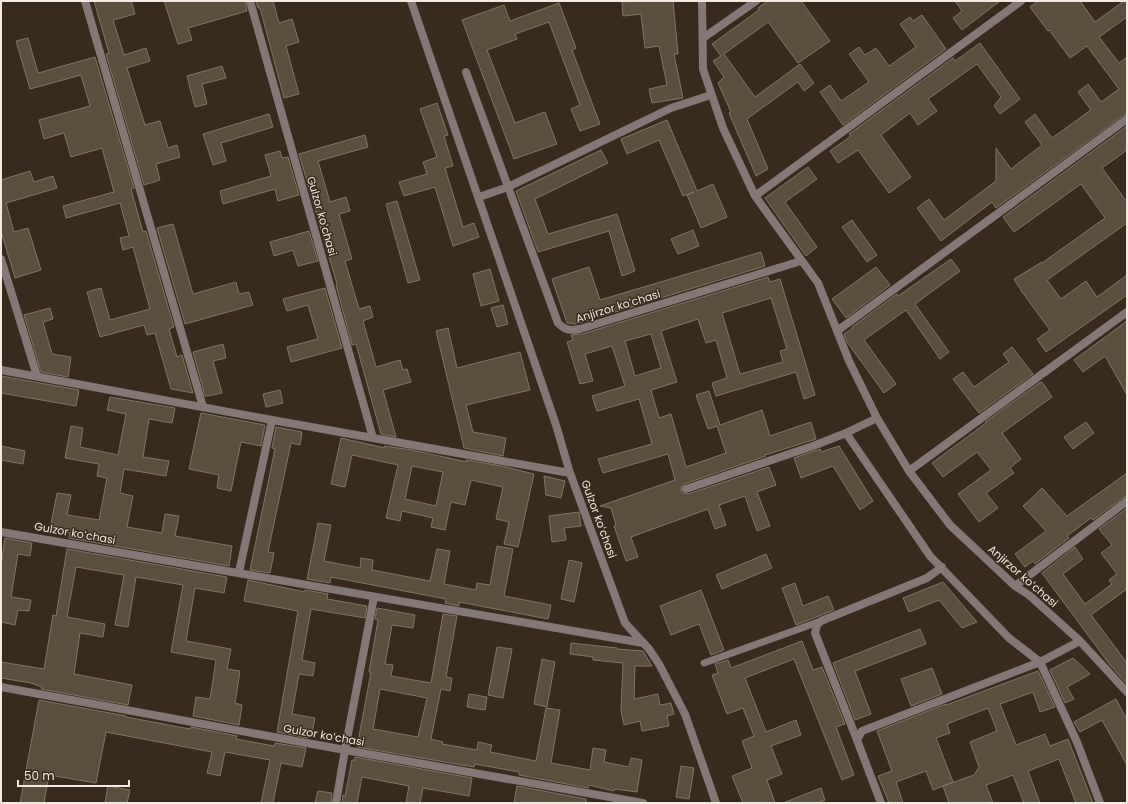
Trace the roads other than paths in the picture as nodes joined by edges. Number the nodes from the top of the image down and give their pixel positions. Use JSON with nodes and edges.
{"nodes":[{"id":1,"x":85,"y":1,"type":"edge"},
{"id":2,"x":250,"y":1,"type":"edge"},
{"id":3,"x":411,"y":1,"type":"edge"},
{"id":4,"x":702,"y":1,"type":"edge"},
{"id":5,"x":756,"y":1,"type":"edge"},
{"id":6,"x":1021,"y":1,"type":"edge"},
{"id":7,"x":703,"y":38,"type":"junction"},
{"id":8,"x":466,"y":72,"type":"dead end"},
{"id":9,"x":711,"y":95,"type":"junction"},
{"id":10,"x":1127,"y":119,"type":"edge"},
{"id":11,"x":508,"y":187,"type":"junction"},
{"id":12,"x":755,"y":196,"type":"junction"},
{"id":13,"x":479,"y":197,"type":"junction"},
{"id":14,"x":1,"y":259,"type":"edge"},
{"id":15,"x":801,"y":260,"type":"junction"},
{"id":16,"x":1127,"y":312,"type":"edge"},
{"id":17,"x":837,"y":331,"type":"junction"},
{"id":18,"x":1,"y":370,"type":"edge"},
{"id":19,"x":37,"y":376,"type":"junction"},
{"id":20,"x":203,"y":407,"type":"junction"},
{"id":21,"x":877,"y":418,"type":"junction"},
{"id":22,"x":272,"y":420,"type":"junction"},
{"id":23,"x":846,"y":433,"type":"junction"},
{"id":24,"x":373,"y":438,"type":"junction"},
{"id":25,"x":909,"y":472,"type":"junction"},
{"id":26,"x":570,"y":473,"type":"junction"},
{"id":27,"x":686,"y":489,"type":"dead end"},
{"id":28,"x":1127,"y":501,"type":"edge"},
{"id":29,"x":1,"y":532,"type":"edge"},
{"id":30,"x":942,"y":567,"type":"junction"},
{"id":31,"x":239,"y":572,"type":"junction"},
{"id":32,"x":1015,"y":586,"type":"junction"},
{"id":33,"x":374,"y":597,"type":"junction"},
{"id":34,"x":821,"y":621,"type":"junction"},
{"id":35,"x":1080,"y":641,"type":"junction"},
{"id":36,"x":643,"y":643,"type":"junction"},
{"id":37,"x":1040,"y":662,"type":"junction"},
{"id":38,"x":704,"y":663,"type":"dead end"},
{"id":39,"x":1,"y":687,"type":"edge"},
{"id":40,"x":1127,"y":692,"type":"edge"},
{"id":41,"x":857,"y":740,"type":"junction"},
{"id":42,"x":344,"y":750,"type":"junction"},
{"id":43,"x":336,"y":803,"type":"edge"},
{"id":44,"x":643,"y":803,"type":"edge"},
{"id":45,"x":716,"y":803,"type":"edge"},
{"id":46,"x":881,"y":803,"type":"edge"},
{"id":47,"x":1100,"y":803,"type":"edge"}],
"edges":[{"from":1,"to":20,"type":"street"},
{"from":2,"to":24,"type":"street","name":"Gulzor koʻchasi"},
{"from":3,"to":13,"type":"street"},
{"from":4,"to":7,"type":"street","name":"Anjirzor koʻchasi"},
{"from":5,"to":7,"type":"street"},
{"from":6,"to":12,"type":"street"},
{"from":7,"to":9,"type":"street","name":"Anjirzor koʻchasi"},
{"from":8,"to":11,"type":"street","name":"Anjirzor koʻchasi"},
{"from":9,"to":11,"type":"street"},
{"from":9,"to":12,"type":"street","name":"Anjirzor koʻchasi"},
{"from":10,"to":17,"type":"street"},
{"from":11,"to":13,"type":"street"},
{"from":11,"to":15,"type":"street","name":"Anjirzor koʻchasi"},
{"from":12,"to":15,"type":"street","name":"Anjirzor koʻchasi"},
{"from":13,"to":26,"type":"street"},
{"from":14,"to":19,"type":"street"},
{"from":15,"to":17,"type":"street","name":"Anjirzor koʻchasi"},
{"from":16,"to":25,"type":"street"},
{"from":17,"to":21,"type":"street","name":"Anjirzor koʻchasi"},
{"from":18,"to":19,"type":"street","name":"Gulzor koʻchasi"},
{"from":19,"to":20,"type":"street","name":"Gulzor koʻchasi"},
{"from":20,"to":22,"type":"street","name":"Gulzor koʻchasi"},
{"from":21,"to":23,"type":"street"},
{"from":21,"to":25,"type":"street","name":"Anjirzor koʻchasi"},
{"from":22,"to":24,"type":"street","name":"Gulzor koʻchasi"},
{"from":22,"to":31,"type":"street"},
{"from":23,"to":27,"type":"street"},
{"from":23,"to":30,"type":"street"},
{"from":24,"to":26,"type":"street","name":"Gulzor koʻchasi"},
{"from":25,"to":32,"type":"street","name":"Anjirzor koʻchasi"},
{"from":26,"to":36,"type":"street","name":"Gulzor koʻchasi"},
{"from":28,"to":32,"type":"street"},
{"from":29,"to":31,"type":"street","name":"Gulzor koʻchasi"},
{"from":30,"to":34,"type":"street"},
{"from":30,"to":37,"type":"street"},
{"from":31,"to":33,"type":"street","name":"Gulzor koʻchasi"},
{"from":32,"to":35,"type":"street","name":"Anjirzor koʻchasi"},
{"from":33,"to":36,"type":"street","name":"Gulzor koʻchasi"},
{"from":33,"to":42,"type":"street"},
{"from":34,"to":38,"type":"lane"},
{"from":34,"to":41,"type":"street"},
{"from":35,"to":37,"type":"street"},
{"from":35,"to":40,"type":"street","name":"Anjirzor koʻchasi"},
{"from":36,"to":45,"type":"street","name":"Gulzor koʻchasi"},
{"from":37,"to":41,"type":"street"},
{"from":37,"to":47,"type":"street"},
{"from":39,"to":42,"type":"street","name":"Gulzor koʻchasi"},
{"from":41,"to":46,"type":"street"},
{"from":42,"to":43,"type":"street"},
{"from":42,"to":44,"type":"street","name":"Gulzor koʻchasi"}]}
